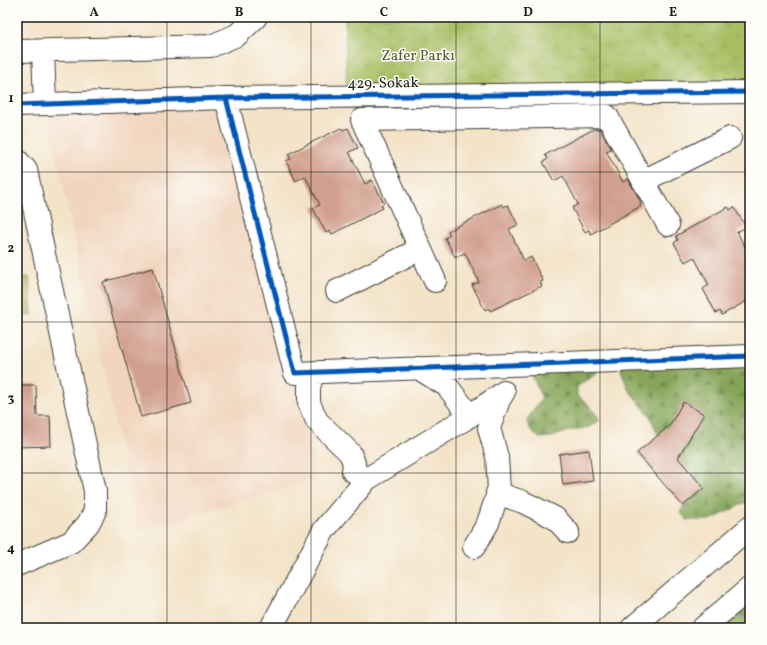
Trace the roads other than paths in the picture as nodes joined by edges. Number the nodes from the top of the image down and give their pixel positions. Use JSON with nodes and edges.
{"nodes":[{"id":1,"x":256,"y":17,"type":"edge"},
{"id":2,"x":43,"y":51,"type":"junction"},
{"id":3,"x":17,"y":52,"type":"edge"},
{"id":4,"x":750,"y":92,"type":"edge"},
{"id":5,"x":489,"y":95,"type":"junction"},
{"id":6,"x":226,"y":98,"type":"junction"},
{"id":7,"x":45,"y":104,"type":"junction"},
{"id":8,"x":17,"y":105,"type":"edge"},
{"id":9,"x":489,"y":118,"type":"junction"},
{"id":10,"x":730,"y":138,"type":"dead end"},
{"id":11,"x":17,"y":160,"type":"edge"},
{"id":12,"x":643,"y":181,"type":"junction"},
{"id":13,"x":668,"y":225,"type":"dead end"},
{"id":14,"x":420,"y":249,"type":"junction"},
{"id":15,"x":435,"y":281,"type":"dead end"},
{"id":16,"x":337,"y":291,"type":"dead end"},
{"id":17,"x":750,"y":356,"type":"edge"},
{"id":18,"x":527,"y":364,"type":"junction"},
{"id":19,"x":418,"y":368,"type":"junction"},
{"id":20,"x":314,"y":372,"type":"junction"},
{"id":21,"x":503,"y":393,"type":"junction"},
{"id":22,"x":470,"y":416,"type":"junction"},
{"id":23,"x":367,"y":479,"type":"junction"},
{"id":24,"x":497,"y":493,"type":"junction"},
{"id":25,"x":750,"y":527,"type":"edge"},
{"id":26,"x":568,"y":532,"type":"dead end"},
{"id":27,"x":474,"y":547,"type":"dead end"},
{"id":28,"x":17,"y":565,"type":"edge"},
{"id":29,"x":750,"y":588,"type":"edge"},
{"id":30,"x":271,"y":628,"type":"edge"},
{"id":31,"x":632,"y":628,"type":"edge"},
{"id":32,"x":703,"y":628,"type":"edge"}],
"edges":[{"from":1,"to":2,"type":"street"},
{"from":2,"to":3,"type":"street"},
{"from":2,"to":7,"type":"street"},
{"from":4,"to":5,"type":"street","name":"429. Sokak"},
{"from":5,"to":6,"type":"street","name":"429. Sokak"},
{"from":5,"to":9,"type":"street"},
{"from":6,"to":7,"type":"street","name":"429. Sokak"},
{"from":6,"to":20,"type":"street"},
{"from":7,"to":8,"type":"street","name":"429. Sokak"},
{"from":9,"to":12,"type":"street"},
{"from":9,"to":14,"type":"street"},
{"from":10,"to":12,"type":"street"},
{"from":11,"to":28,"type":"street"},
{"from":12,"to":13,"type":"street"},
{"from":14,"to":15,"type":"street"},
{"from":14,"to":16,"type":"street"},
{"from":17,"to":18,"type":"street"},
{"from":18,"to":19,"type":"street"},
{"from":18,"to":21,"type":"street"},
{"from":19,"to":20,"type":"street"},
{"from":19,"to":22,"type":"street"},
{"from":20,"to":23,"type":"street"},
{"from":21,"to":22,"type":"street"},
{"from":21,"to":24,"type":"street"},
{"from":22,"to":23,"type":"street"},
{"from":23,"to":30,"type":"street"},
{"from":24,"to":26,"type":"street"},
{"from":24,"to":27,"type":"street"},
{"from":25,"to":31,"type":"street"},
{"from":29,"to":32,"type":"street"}]}
